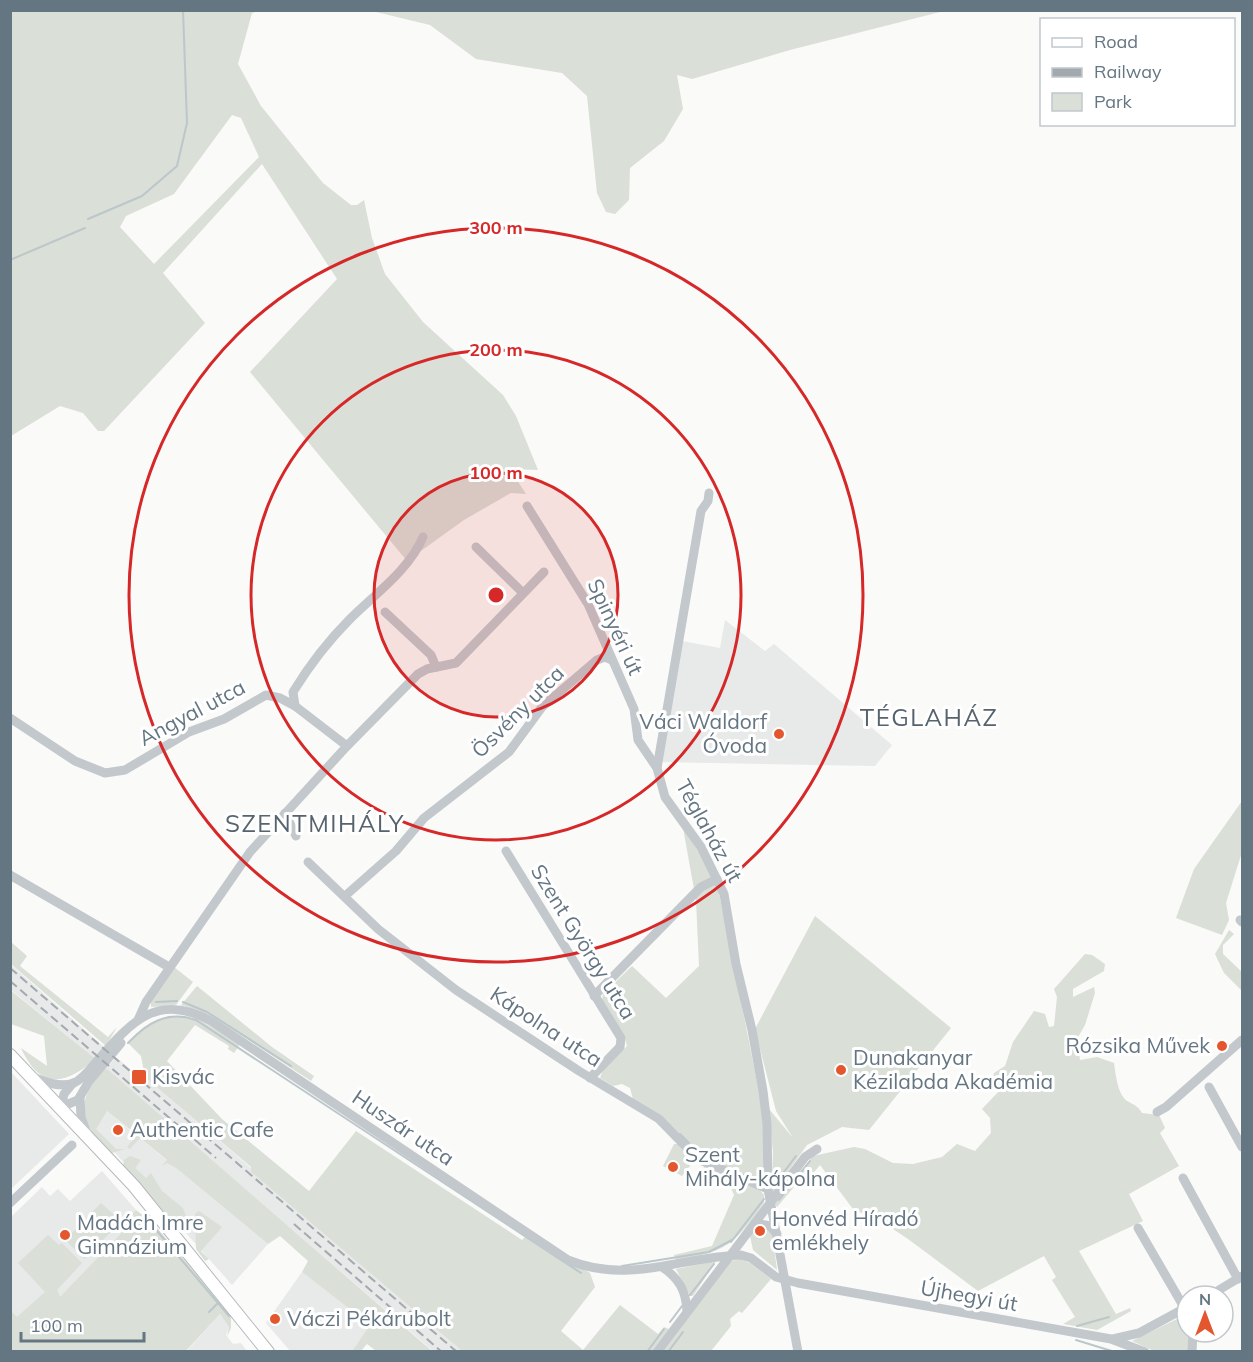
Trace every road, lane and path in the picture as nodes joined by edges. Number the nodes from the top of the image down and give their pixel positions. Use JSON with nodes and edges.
{"nodes":[{"id":1,"x":709,"y":493,"type":"dead end"},
{"id":2,"x":526,"y":506,"type":"dead end"},
{"id":3,"x":423,"y":537,"type":"dead end"},
{"id":4,"x":476,"y":548,"type":"dead end"},
{"id":5,"x":544,"y":572,"type":"dead end"},
{"id":6,"x":523,"y":593,"type":"junction"},
{"id":7,"x":385,"y":612,"type":"dead end"},
{"id":8,"x":612,"y":660,"type":"junction"},
{"id":9,"x":436,"y":667,"type":"junction"},
{"id":10,"x":295,"y":706,"type":"junction"},
{"id":11,"x":10,"y":718,"type":"edge"},
{"id":12,"x":347,"y":746,"type":"junction"},
{"id":13,"x":657,"y":768,"type":"junction"},
{"id":14,"x":285,"y":813,"type":"junction"},
{"id":15,"x":296,"y":836,"type":"dead end"},
{"id":16,"x":506,"y":851,"type":"dead end"},
{"id":17,"x":308,"y":862,"type":"dead end"},
{"id":18,"x":10,"y":875,"type":"edge"},
{"id":19,"x":717,"y":879,"type":"junction"},
{"id":20,"x":345,"y":896,"type":"junction"},
{"id":21,"x":169,"y":967,"type":"junction"},
{"id":22,"x":594,"y":996,"type":"junction"},
{"id":23,"x":135,"y":1023,"type":"junction"},
{"id":24,"x":1242,"y":1040,"type":"edge"},
{"id":25,"x":10,"y":1055,"type":"edge"},
{"id":26,"x":31,"y":1076,"type":"junction"},
{"id":27,"x":590,"y":1078,"type":"junction"},
{"id":28,"x":73,"y":1083,"type":"junction"},
{"id":29,"x":1209,"y":1087,"type":"dead end"},
{"id":30,"x":80,"y":1096,"type":"junction"},
{"id":31,"x":61,"y":1107,"type":"junction"},
{"id":32,"x":1157,"y":1112,"type":"dead end"},
{"id":33,"x":89,"y":1138,"type":"junction"},
{"id":34,"x":72,"y":1145,"type":"dead end"},
{"id":35,"x":1242,"y":1147,"type":"edge"},
{"id":36,"x":817,"y":1149,"type":"dead end"},
{"id":37,"x":1183,"y":1178,"type":"dead end"},
{"id":38,"x":768,"y":1189,"type":"junction"},
{"id":39,"x":770,"y":1202,"type":"junction"},
{"id":40,"x":10,"y":1203,"type":"edge"},
{"id":41,"x":755,"y":1223,"type":"junction"},
{"id":42,"x":1138,"y":1228,"type":"dead end"},
{"id":43,"x":777,"y":1234,"type":"junction"},
{"id":44,"x":746,"y":1235,"type":"junction"},
{"id":45,"x":730,"y":1255,"type":"junction"},
{"id":46,"x":751,"y":1258,"type":"junction"},
{"id":47,"x":662,"y":1267,"type":"junction"},
{"id":48,"x":1240,"y":1277,"type":"edge"},
{"id":49,"x":785,"y":1280,"type":"junction"},
{"id":50,"x":1175,"y":1290,"type":"edge"},
{"id":51,"x":687,"y":1311,"type":"junction"},
{"id":52,"x":1175,"y":1314,"type":"edge"},
{"id":53,"x":1111,"y":1339,"type":"junction"},
{"id":54,"x":268,"y":1352,"type":"edge"},
{"id":55,"x":657,"y":1352,"type":"edge"},
{"id":56,"x":798,"y":1352,"type":"edge"},
{"id":57,"x":1145,"y":1352,"type":"edge"}],
"edges":[{"from":1,"to":13,"type":"street","name":"Téglaház út"},
{"from":2,"to":8,"type":"street","name":"Spinyéri út"},
{"from":3,"to":10,"type":"street"},
{"from":4,"to":6,"type":"street"},
{"from":5,"to":6,"type":"street"},
{"from":6,"to":9,"type":"street"},
{"from":7,"to":9,"type":"street"},
{"from":8,"to":13,"type":"street","name":"Spinyéri út"},
{"from":8,"to":20,"type":"street","name":"Ösvény utca"},
{"from":9,"to":12,"type":"street"},
{"from":10,"to":11,"type":"street","name":"Angyal utca"},
{"from":10,"to":12,"type":"street","name":"Angyal utca"},
{"from":12,"to":14,"type":"street"},
{"from":13,"to":19,"type":"street","name":"Téglaház út"},
{"from":14,"to":15,"type":"street"},
{"from":14,"to":21,"type":"street"},
{"from":16,"to":22,"type":"street","name":"Szent György utca"},
{"from":17,"to":20,"type":"street","name":"Kápolna utca"},
{"from":18,"to":21,"type":"street"},
{"from":19,"to":22,"type":"street"},
{"from":19,"to":38,"type":"street","name":"Téglaház út"},
{"from":20,"to":27,"type":"street","name":"Kápolna utca"},
{"from":21,"to":23,"type":"street"},
{"from":22,"to":27,"type":"street","name":"Szent György utca"},
{"from":23,"to":28,"type":"street","name":"Huszár utca"},
{"from":23,"to":30,"type":"street","name":"Huszár utca"},
{"from":23,"to":47,"type":"street","name":"Huszár utca"},
{"from":24,"to":32,"type":"street"},
{"from":25,"to":26,"type":"main road"},
{"from":26,"to":28,"type":"street"},
{"from":26,"to":31,"type":"main road"},
{"from":27,"to":38,"type":"street","name":"Kápolna utca"},
{"from":28,"to":31,"type":"street","name":"Huszár utca"},
{"from":29,"to":35,"type":"street"},
{"from":30,"to":31,"type":"street","name":"Huszár utca"},
{"from":30,"to":33,"type":"street"},
{"from":31,"to":33,"type":"main road"},
{"from":33,"to":54,"type":"main road"},
{"from":34,"to":40,"type":"street"},
{"from":36,"to":39,"type":"street"},
{"from":37,"to":48,"type":"street"},
{"from":38,"to":39,"type":"street"},
{"from":39,"to":41,"type":"street"},
{"from":39,"to":43,"type":"street"},
{"from":41,"to":43,"type":"street"},
{"from":41,"to":44,"type":"street"},
{"from":42,"to":50,"type":"street"},
{"from":43,"to":49,"type":"street"},
{"from":44,"to":45,"type":"street"},
{"from":44,"to":46,"type":"street"},
{"from":45,"to":46,"type":"street","name":"Huszár utca"},
{"from":45,"to":47,"type":"street","name":"Huszár utca"},
{"from":45,"to":51,"type":"street"},
{"from":46,"to":49,"type":"street","name":"Újhegyi út"},
{"from":47,"to":51,"type":"street"},
{"from":49,"to":53,"type":"street","name":"Újhegyi út"},
{"from":49,"to":56,"type":"street"},
{"from":51,"to":55,"type":"street"},
{"from":52,"to":53,"type":"street"},
{"from":53,"to":57,"type":"street","name":"Újhegyi út"}]}
